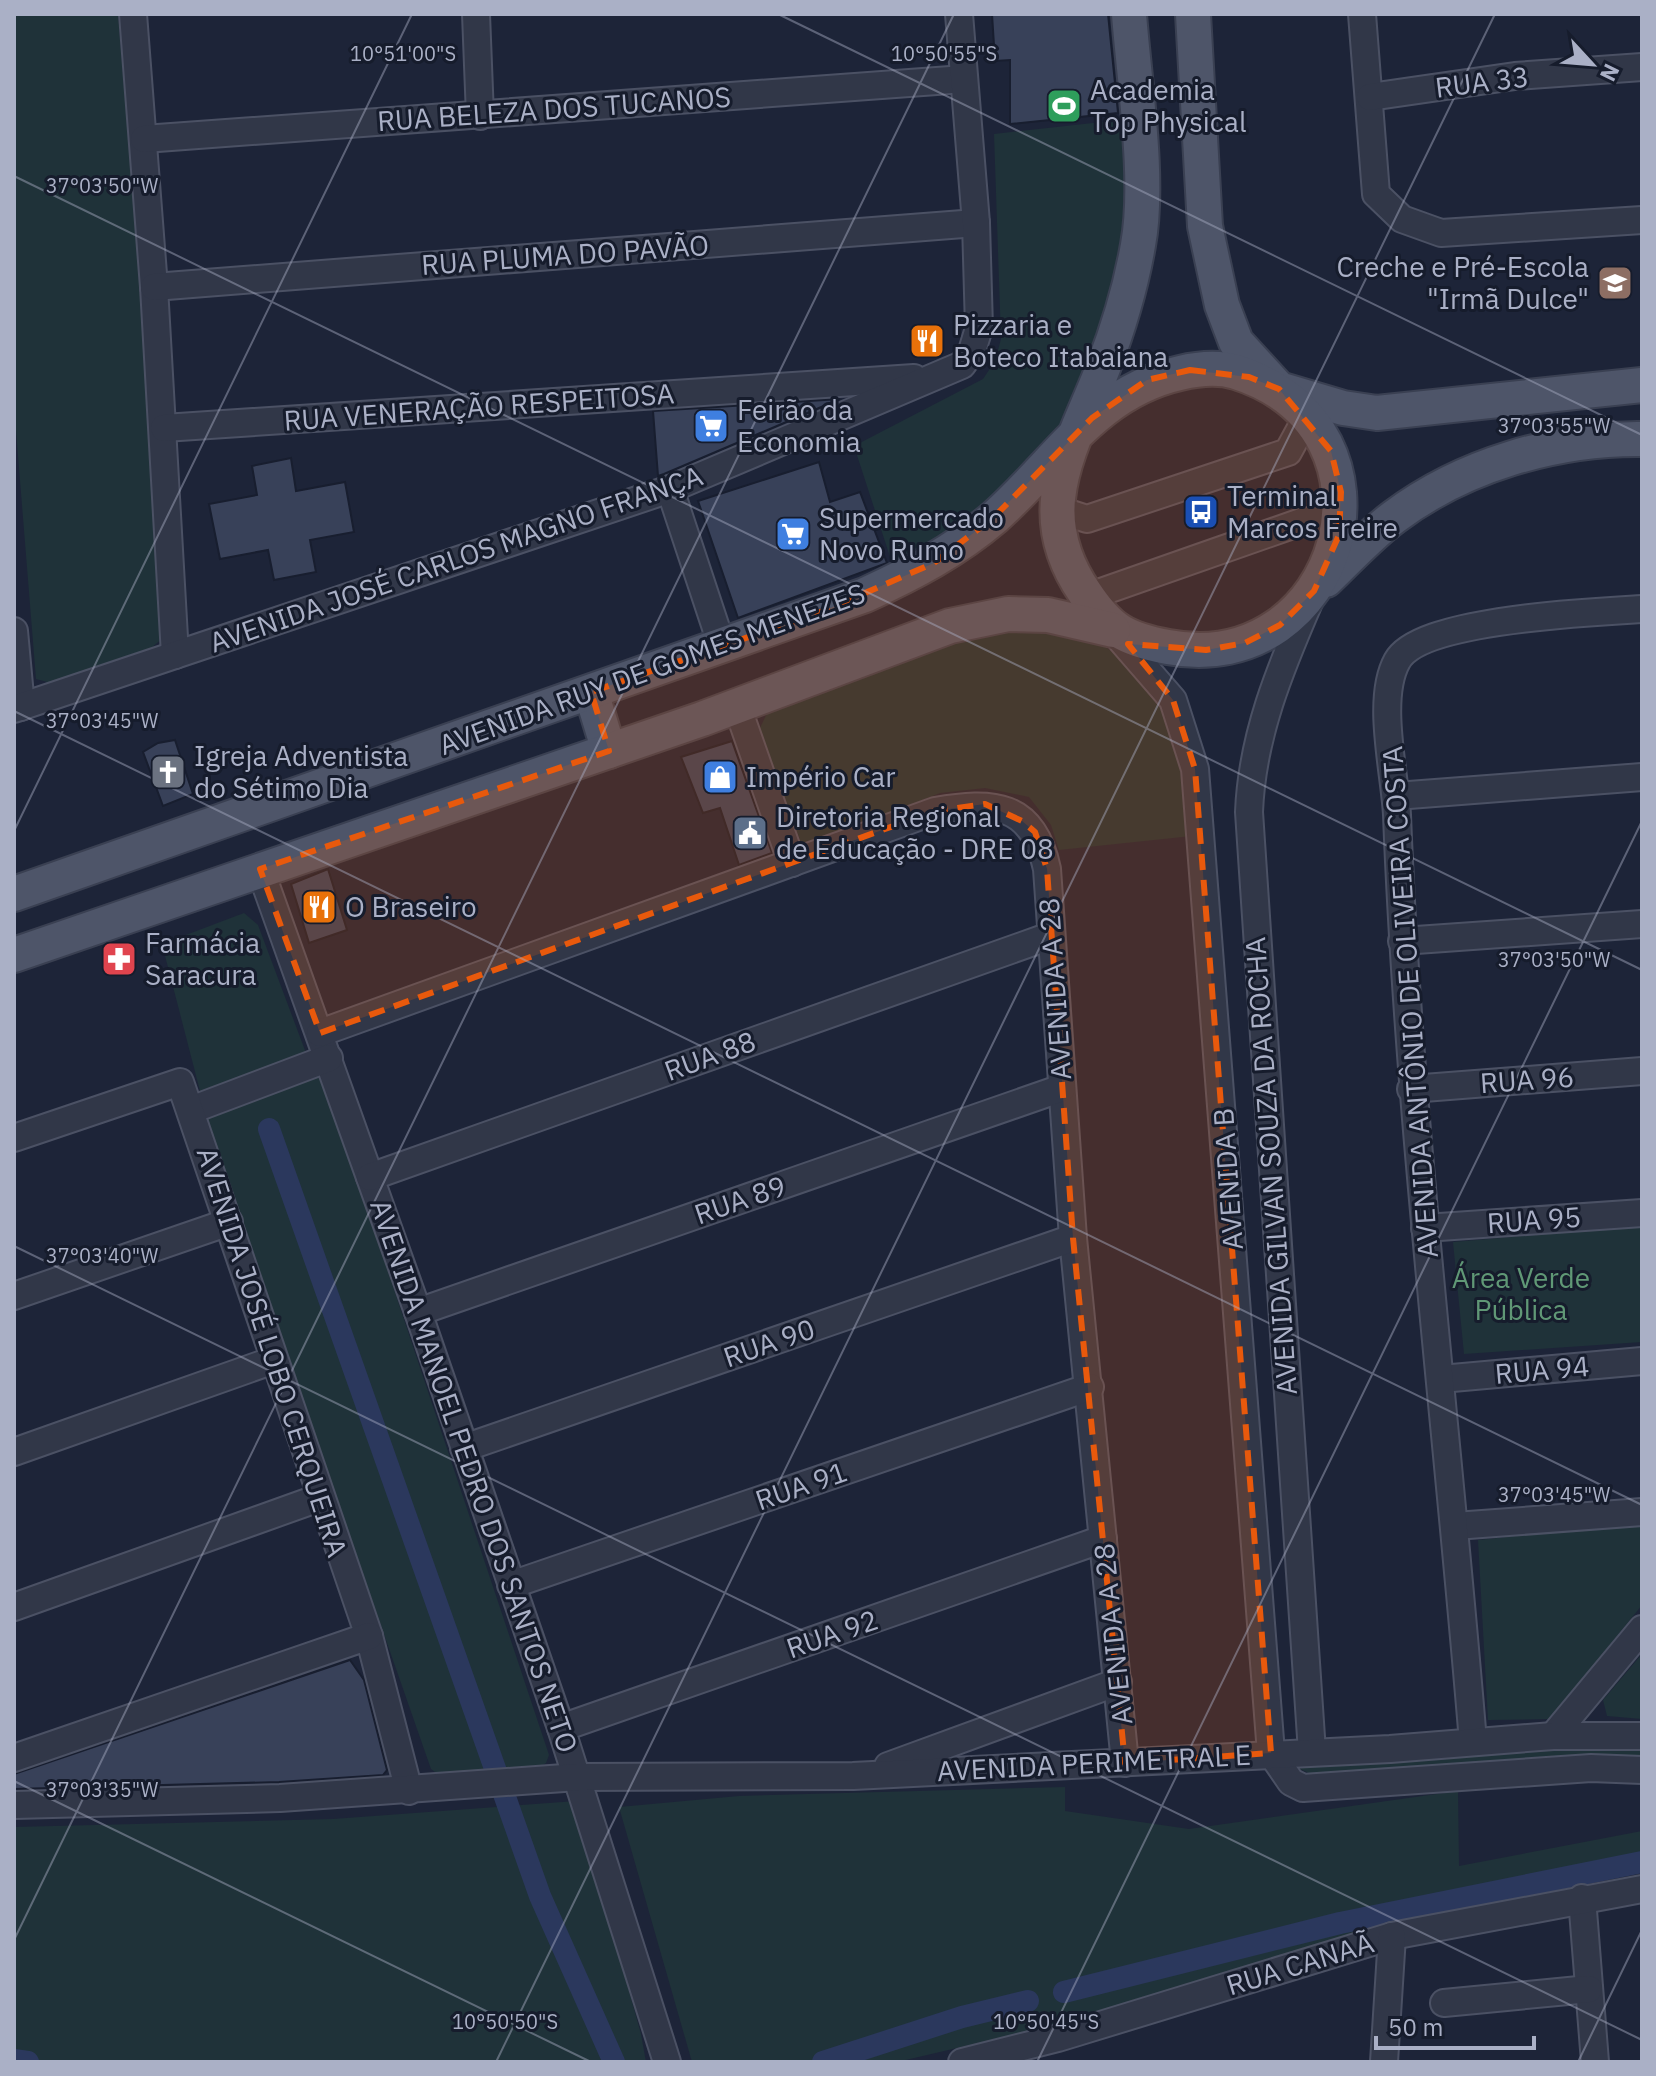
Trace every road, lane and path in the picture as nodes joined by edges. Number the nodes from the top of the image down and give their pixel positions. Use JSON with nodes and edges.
{"nodes":[{"id":1,"x":133,"y":14,"type":"edge"},
{"id":2,"x":476,"y":14,"type":"edge"},
{"id":3,"x":959,"y":14,"type":"edge"},
{"id":4,"x":1129,"y":14,"type":"edge"},
{"id":5,"x":1193,"y":14,"type":"edge"},
{"id":6,"x":1362,"y":14,"type":"edge"},
{"id":7,"x":1642,"y":67,"type":"edge"},
{"id":8,"x":964,"y":79,"type":"junction"},
{"id":9,"x":1370,"y":97,"type":"junction"},
{"id":10,"x":480,"y":116,"type":"junction"},
{"id":11,"x":144,"y":139,"type":"junction"},
{"id":12,"x":1642,"y":220,"type":"edge"},
{"id":13,"x":976,"y":223,"type":"junction"},
{"id":14,"x":154,"y":287,"type":"junction"},
{"id":15,"x":937,"y":376,"type":"junction"},
{"id":16,"x":1642,"y":385,"type":"edge"},
{"id":17,"x":1279,"y":389,"type":"junction"},
{"id":18,"x":1307,"y":417,"type":"junction"},
{"id":19,"x":164,"y":428,"type":"junction"},
{"id":20,"x":1642,"y":439,"type":"edge"},
{"id":21,"x":1070,"y":441,"type":"junction"},
{"id":22,"x":670,"y":489,"type":"junction"},
{"id":23,"x":1056,"y":509,"type":"junction"},
{"id":24,"x":1339,"y":535,"type":"junction"},
{"id":25,"x":1314,"y":591,"type":"junction"},
{"id":26,"x":1087,"y":597,"type":"junction"},
{"id":27,"x":1642,"y":609,"type":"edge"},
{"id":28,"x":1113,"y":630,"type":"junction"},
{"id":29,"x":14,"y":631,"type":"edge"},
{"id":30,"x":722,"y":646,"type":"junction"},
{"id":31,"x":175,"y":655,"type":"junction"},
{"id":32,"x":591,"y":692,"type":"junction"},
{"id":33,"x":737,"y":706,"type":"junction"},
{"id":34,"x":17,"y":708,"type":"edge"},
{"id":35,"x":609,"y":751,"type":"junction"},
{"id":36,"x":1642,"y":777,"type":"edge"},
{"id":37,"x":1396,"y":796,"type":"junction"},
{"id":38,"x":792,"y":863,"type":"junction"},
{"id":39,"x":260,"y":869,"type":"junction"},
{"id":40,"x":14,"y":894,"type":"edge"},
{"id":41,"x":1642,"y":924,"type":"edge"},
{"id":42,"x":1050,"y":936,"type":"junction"},
{"id":43,"x":1402,"y":941,"type":"junction"},
{"id":44,"x":14,"y":955,"type":"edge"},
{"id":45,"x":320,"y":1033,"type":"junction"},
{"id":46,"x":329,"y":1058,"type":"junction"},
{"id":47,"x":1642,"y":1071,"type":"edge"},
{"id":48,"x":1062,"y":1088,"type":"junction"},
{"id":49,"x":1411,"y":1089,"type":"junction"},
{"id":50,"x":191,"y":1110,"type":"junction"},
{"id":51,"x":14,"y":1138,"type":"edge"},
{"id":52,"x":370,"y":1177,"type":"junction"},
{"id":53,"x":1642,"y":1213,"type":"edge"},
{"id":54,"x":229,"y":1222,"type":"junction"},
{"id":55,"x":1425,"y":1228,"type":"junction"},
{"id":56,"x":1073,"y":1238,"type":"junction"},
{"id":57,"x":14,"y":1296,"type":"edge"},
{"id":58,"x":418,"y":1312,"type":"junction"},
{"id":59,"x":274,"y":1360,"type":"junction"},
{"id":60,"x":1642,"y":1361,"type":"edge"},
{"id":61,"x":1441,"y":1379,"type":"junction"},
{"id":62,"x":1090,"y":1387,"type":"junction"},
{"id":63,"x":464,"y":1448,"type":"junction"},
{"id":64,"x":14,"y":1452,"type":"edge"},
{"id":65,"x":319,"y":1498,"type":"junction"},
{"id":66,"x":1642,"y":1512,"type":"edge"},
{"id":67,"x":1455,"y":1526,"type":"junction"},
{"id":68,"x":1103,"y":1539,"type":"junction"},
{"id":69,"x":511,"y":1585,"type":"junction"},
{"id":70,"x":14,"y":1607,"type":"edge"},
{"id":71,"x":1642,"y":1629,"type":"edge"},
{"id":72,"x":369,"y":1636,"type":"junction"},
{"id":73,"x":1118,"y":1682,"type":"junction"},
{"id":74,"x":561,"y":1728,"type":"junction"},
{"id":75,"x":1553,"y":1736,"type":"junction"},
{"id":76,"x":1642,"y":1736,"type":"edge"},
{"id":77,"x":1473,"y":1742,"type":"junction"},
{"id":78,"x":1312,"y":1752,"type":"junction"},
{"id":79,"x":1271,"y":1753,"type":"junction"},
{"id":80,"x":14,"y":1758,"type":"edge"},
{"id":81,"x":1125,"y":1763,"type":"junction"},
{"id":82,"x":1642,"y":1770,"type":"edge"},
{"id":83,"x":864,"y":1775,"type":"junction"},
{"id":84,"x":578,"y":1777,"type":"junction"},
{"id":85,"x":409,"y":1791,"type":"junction"},
{"id":86,"x":14,"y":1805,"type":"edge"},
{"id":87,"x":1642,"y":1889,"type":"edge"},
{"id":88,"x":1582,"y":1898,"type":"junction"},
{"id":89,"x":1392,"y":1936,"type":"junction"},
{"id":90,"x":1589,"y":1989,"type":"junction"},
{"id":91,"x":1444,"y":2003,"type":"dead end"},
{"id":92,"x":667,"y":2062,"type":"edge"},
{"id":93,"x":962,"y":2062,"type":"edge"},
{"id":94,"x":1384,"y":2062,"type":"edge"},
{"id":95,"x":1595,"y":2062,"type":"edge"}],
"edges":[{"from":1,"to":11,"type":"street"},
{"from":2,"to":10,"type":"street"},
{"from":3,"to":8,"type":"street","name":"AVENIDA JOSÉ CARLOS MAGNO FRANÇA"},
{"from":4,"to":21,"type":"main road"},
{"from":5,"to":17,"type":"main road"},
{"from":6,"to":9,"type":"street"},
{"from":7,"to":9,"type":"street","name":"RUA 33"},
{"from":8,"to":10,"type":"street","name":"RUA BELEZA DOS TUCANOS"},
{"from":8,"to":13,"type":"street","name":"AVENIDA JOSÉ CARLOS MAGNO FRANÇA"},
{"from":9,"to":12,"type":"street"},
{"from":10,"to":11,"type":"street","name":"RUA BELEZA DOS TUCANOS"},
{"from":11,"to":14,"type":"street"},
{"from":13,"to":14,"type":"street","name":"RUA PLUMA DO PAVÃO"},
{"from":13,"to":15,"type":"street","name":"AVENIDA JOSÉ CARLOS MAGNO FRANÇA"},
{"from":14,"to":19,"type":"street"},
{"from":15,"to":19,"type":"street","name":"RUA VENERAÇÃO RESPEITOSA"},
{"from":15,"to":22,"type":"street","name":"AVENIDA JOSÉ CARLOS MAGNO FRANÇA"},
{"from":16,"to":17,"type":"main road","name":"AVENIDA RUY DE GOMES MENEZES"},
{"from":17,"to":18,"type":"main road"},
{"from":17,"to":21,"type":"main road","name":"AVENIDA RUY DE GOMES MENEZES"},
{"from":18,"to":23,"type":"street"},
{"from":18,"to":24,"type":"main road"},
{"from":19,"to":31,"type":"street"},
{"from":20,"to":25,"type":"main road","name":"AVENIDA RUY DE GOMES MENEZES"},
{"from":21,"to":23,"type":"main road"},
{"from":21,"to":30,"type":"main road","name":"AVENIDA RUY DE GOMES MENEZES"},
{"from":22,"to":30,"type":"street"},
{"from":22,"to":31,"type":"street","name":"AVENIDA JOSÉ CARLOS MAGNO FRANÇA"},
{"from":23,"to":26,"type":"main road"},
{"from":24,"to":25,"type":"main road"},
{"from":24,"to":26,"type":"street"},
{"from":25,"to":28,"type":"main road","name":"AVENIDA RUY DE GOMES MENEZES"},
{"from":25,"to":78,"type":"street","name":"AVENIDA GILVAN SOUZA DA ROCHA"},
{"from":26,"to":28,"type":"main road"},
{"from":27,"to":37,"type":"street","name":"AVENIDA ANTÔNIO DE OLIVEIRA COSTA"},
{"from":28,"to":33,"type":"main road","name":"AVENIDA RUY DE GOMES MENEZES"},
{"from":28,"to":79,"type":"street","name":"AVENIDA B"},
{"from":29,"to":34,"type":"street"},
{"from":30,"to":32,"type":"main road","name":"AVENIDA RUY DE GOMES MENEZES"},
{"from":31,"to":34,"type":"street","name":"AVENIDA JOSÉ CARLOS MAGNO FRANÇA"},
{"from":32,"to":35,"type":"main road"},
{"from":32,"to":40,"type":"main road","name":"AVENIDA RUY DE GOMES MENEZES"},
{"from":33,"to":35,"type":"main road","name":"AVENIDA RUY DE GOMES MENEZES"},
{"from":33,"to":38,"type":"street"},
{"from":35,"to":39,"type":"main road","name":"AVENIDA RUY DE GOMES MENEZES"},
{"from":36,"to":37,"type":"street"},
{"from":37,"to":43,"type":"street","name":"AVENIDA ANTÔNIO DE OLIVEIRA COSTA"},
{"from":38,"to":42,"type":"street","name":"AVENIDA A 28"},
{"from":38,"to":45,"type":"street","name":"AVENIDA A 28"},
{"from":39,"to":44,"type":"main road","name":"AVENIDA RUY DE GOMES MENEZES"},
{"from":39,"to":45,"type":"street","name":"AVENIDA MANOEL PEDRO DOS SANTOS NETO"},
{"from":41,"to":43,"type":"street"},
{"from":42,"to":48,"type":"street","name":"AVENIDA A 28"},
{"from":42,"to":52,"type":"street","name":"RUA 88"},
{"from":43,"to":49,"type":"street","name":"AVENIDA ANTÔNIO DE OLIVEIRA COSTA"},
{"from":45,"to":46,"type":"street","name":"AVENIDA MANOEL PEDRO DOS SANTOS NETO"},
{"from":46,"to":50,"type":"street"},
{"from":46,"to":52,"type":"street","name":"AVENIDA MANOEL PEDRO DOS SANTOS NETO"},
{"from":47,"to":49,"type":"street","name":"RUA 96"},
{"from":48,"to":56,"type":"street","name":"AVENIDA A 28"},
{"from":48,"to":58,"type":"street","name":"RUA 89"},
{"from":49,"to":55,"type":"street","name":"AVENIDA ANTÔNIO DE OLIVEIRA COSTA"},
{"from":50,"to":51,"type":"street","name":"AVENIDA JOSÉ LOBO CERQUEIRA"},
{"from":50,"to":54,"type":"street","name":"AVENIDA JOSÉ LOBO CERQUEIRA"},
{"from":52,"to":58,"type":"street","name":"AVENIDA MANOEL PEDRO DOS SANTOS NETO"},
{"from":53,"to":55,"type":"street","name":"RUA 95"},
{"from":54,"to":57,"type":"street"},
{"from":54,"to":59,"type":"street","name":"AVENIDA JOSÉ LOBO CERQUEIRA"},
{"from":55,"to":61,"type":"street","name":"AVENIDA ANTÔNIO DE OLIVEIRA COSTA"},
{"from":56,"to":62,"type":"street","name":"AVENIDA A 28"},
{"from":56,"to":63,"type":"street","name":"RUA 90"},
{"from":58,"to":63,"type":"street","name":"AVENIDA MANOEL PEDRO DOS SANTOS NETO"},
{"from":59,"to":64,"type":"street"},
{"from":59,"to":65,"type":"street","name":"AVENIDA JOSÉ LOBO CERQUEIRA"},
{"from":60,"to":61,"type":"street","name":"RUA 94"},
{"from":61,"to":67,"type":"street","name":"AVENIDA ANTÔNIO DE OLIVEIRA COSTA"},
{"from":62,"to":68,"type":"street","name":"AVENIDA A 28"},
{"from":62,"to":69,"type":"street","name":"RUA 91"},
{"from":63,"to":69,"type":"street","name":"AVENIDA MANOEL PEDRO DOS SANTOS NETO"},
{"from":65,"to":70,"type":"street"},
{"from":65,"to":72,"type":"street","name":"AVENIDA JOSÉ LOBO CERQUEIRA"},
{"from":66,"to":67,"type":"street"},
{"from":67,"to":77,"type":"street","name":"AVENIDA ANTÔNIO DE OLIVEIRA COSTA"},
{"from":68,"to":73,"type":"street","name":"AVENIDA A 28"},
{"from":68,"to":74,"type":"street","name":"RUA 92"},
{"from":69,"to":74,"type":"street","name":"AVENIDA MANOEL PEDRO DOS SANTOS NETO"},
{"from":71,"to":75,"type":"street"},
{"from":72,"to":80,"type":"street"},
{"from":72,"to":85,"type":"street","name":"AVENIDA JOSÉ LOBO CERQUEIRA"},
{"from":73,"to":81,"type":"street","name":"AVENIDA A 28"},
{"from":73,"to":83,"type":"street"},
{"from":74,"to":84,"type":"street","name":"AVENIDA MANOEL PEDRO DOS SANTOS NETO"},
{"from":75,"to":76,"type":"street"},
{"from":75,"to":77,"type":"street"},
{"from":77,"to":78,"type":"street"},
{"from":78,"to":79,"type":"street"},
{"from":79,"to":81,"type":"street","name":"AVENIDA PERIMETRAL E"},
{"from":79,"to":82,"type":"street","name":"AVENIDA PERIMETRAL E"},
{"from":81,"to":83,"type":"street","name":"AVENIDA PERIMETRAL E"},
{"from":83,"to":84,"type":"street","name":"AVENIDA PERIMETRAL E"},
{"from":84,"to":85,"type":"street","name":"AVENIDA MANOEL PEDRO DOS SANTOS NETO"},
{"from":84,"to":92,"type":"street"},
{"from":85,"to":86,"type":"street","name":"AVENIDA MANOEL PEDRO DOS SANTOS NETO"},
{"from":87,"to":88,"type":"street","name":"RUA CANAÃ"},
{"from":88,"to":89,"type":"street","name":"RUA CANAÃ"},
{"from":88,"to":90,"type":"street"},
{"from":89,"to":93,"type":"street","name":"RUA CANAÃ"},
{"from":89,"to":94,"type":"street"},
{"from":90,"to":91,"type":"street"},
{"from":90,"to":95,"type":"street"}]}
